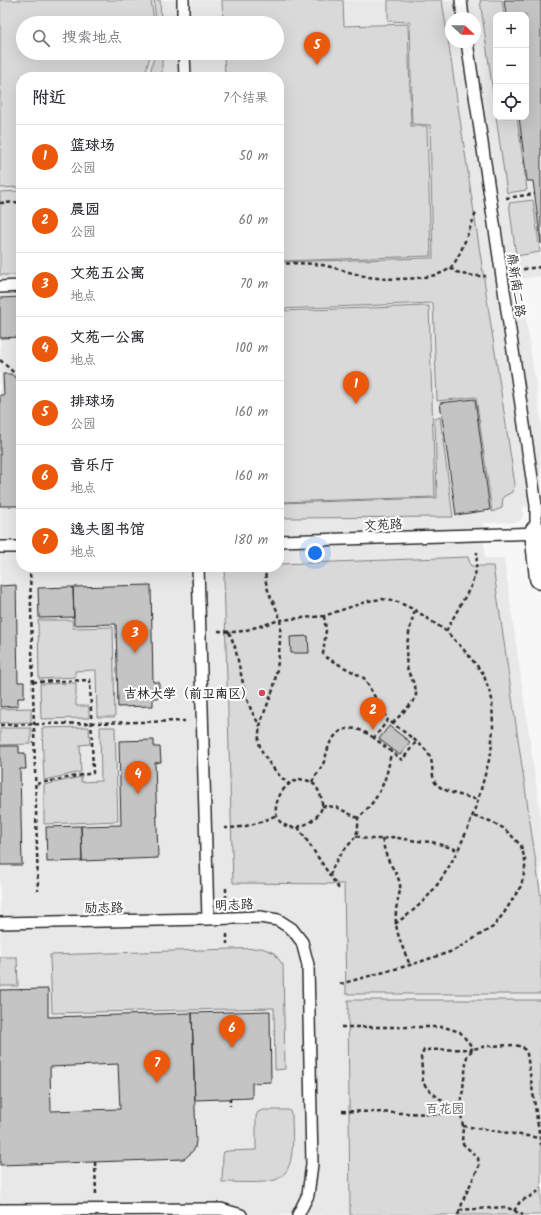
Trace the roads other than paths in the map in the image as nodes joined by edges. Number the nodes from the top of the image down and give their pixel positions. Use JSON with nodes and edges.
{"nodes":[{"id":1,"x":183,"y":0,"type":"edge"},
{"id":2,"x":461,"y":0,"type":"edge"},
{"id":3,"x":462,"y":12,"type":"edge"},
{"id":4,"x":183,"y":16,"type":"edge"},
{"id":5,"x":468,"y":48,"type":"edge"},
{"id":6,"x":184,"y":60,"type":"edge"},
{"id":7,"x":185,"y":72,"type":"edge"},
{"id":8,"x":16,"y":286,"type":"edge"},
{"id":9,"x":0,"y":287,"type":"edge"},
{"id":10,"x":539,"y":533,"type":"edge"},
{"id":11,"x":284,"y":541,"type":"edge"},
{"id":12,"x":16,"y":546,"type":"edge"},
{"id":13,"x":0,"y":547,"type":"edge"},
{"id":14,"x":198,"y":572,"type":"edge"},
{"id":15,"x":541,"y":578,"type":"edge"},
{"id":16,"x":208,"y":919,"type":"junction"},
{"id":17,"x":0,"y":923,"type":"edge"},
{"id":18,"x":3,"y":1212,"type":"edge"},
{"id":19,"x":168,"y":1212,"type":"edge"},
{"id":20,"x":241,"y":1215,"type":"edge"},
{"id":21,"x":298,"y":1215,"type":"edge"}],
"edges":[{"from":1,"to":4,"type":"lane"},
{"from":2,"to":3,"type":"lane"},
{"from":5,"to":10,"type":"lane","name":"鼎新南二路"},
{"from":6,"to":7,"type":"lane"},
{"from":8,"to":9,"type":"lane"},
{"from":10,"to":11,"type":"lane","name":"文苑路"},
{"from":10,"to":15,"type":"street"},
{"from":12,"to":13,"type":"lane"},
{"from":14,"to":16,"type":"lane","name":"明志路"},
{"from":16,"to":17,"type":"lane","name":"励志路"},
{"from":16,"to":21,"type":"lane","name":"明志路"},
{"from":18,"to":19,"type":"lane"},
{"from":19,"to":20,"type":"lane"}]}
